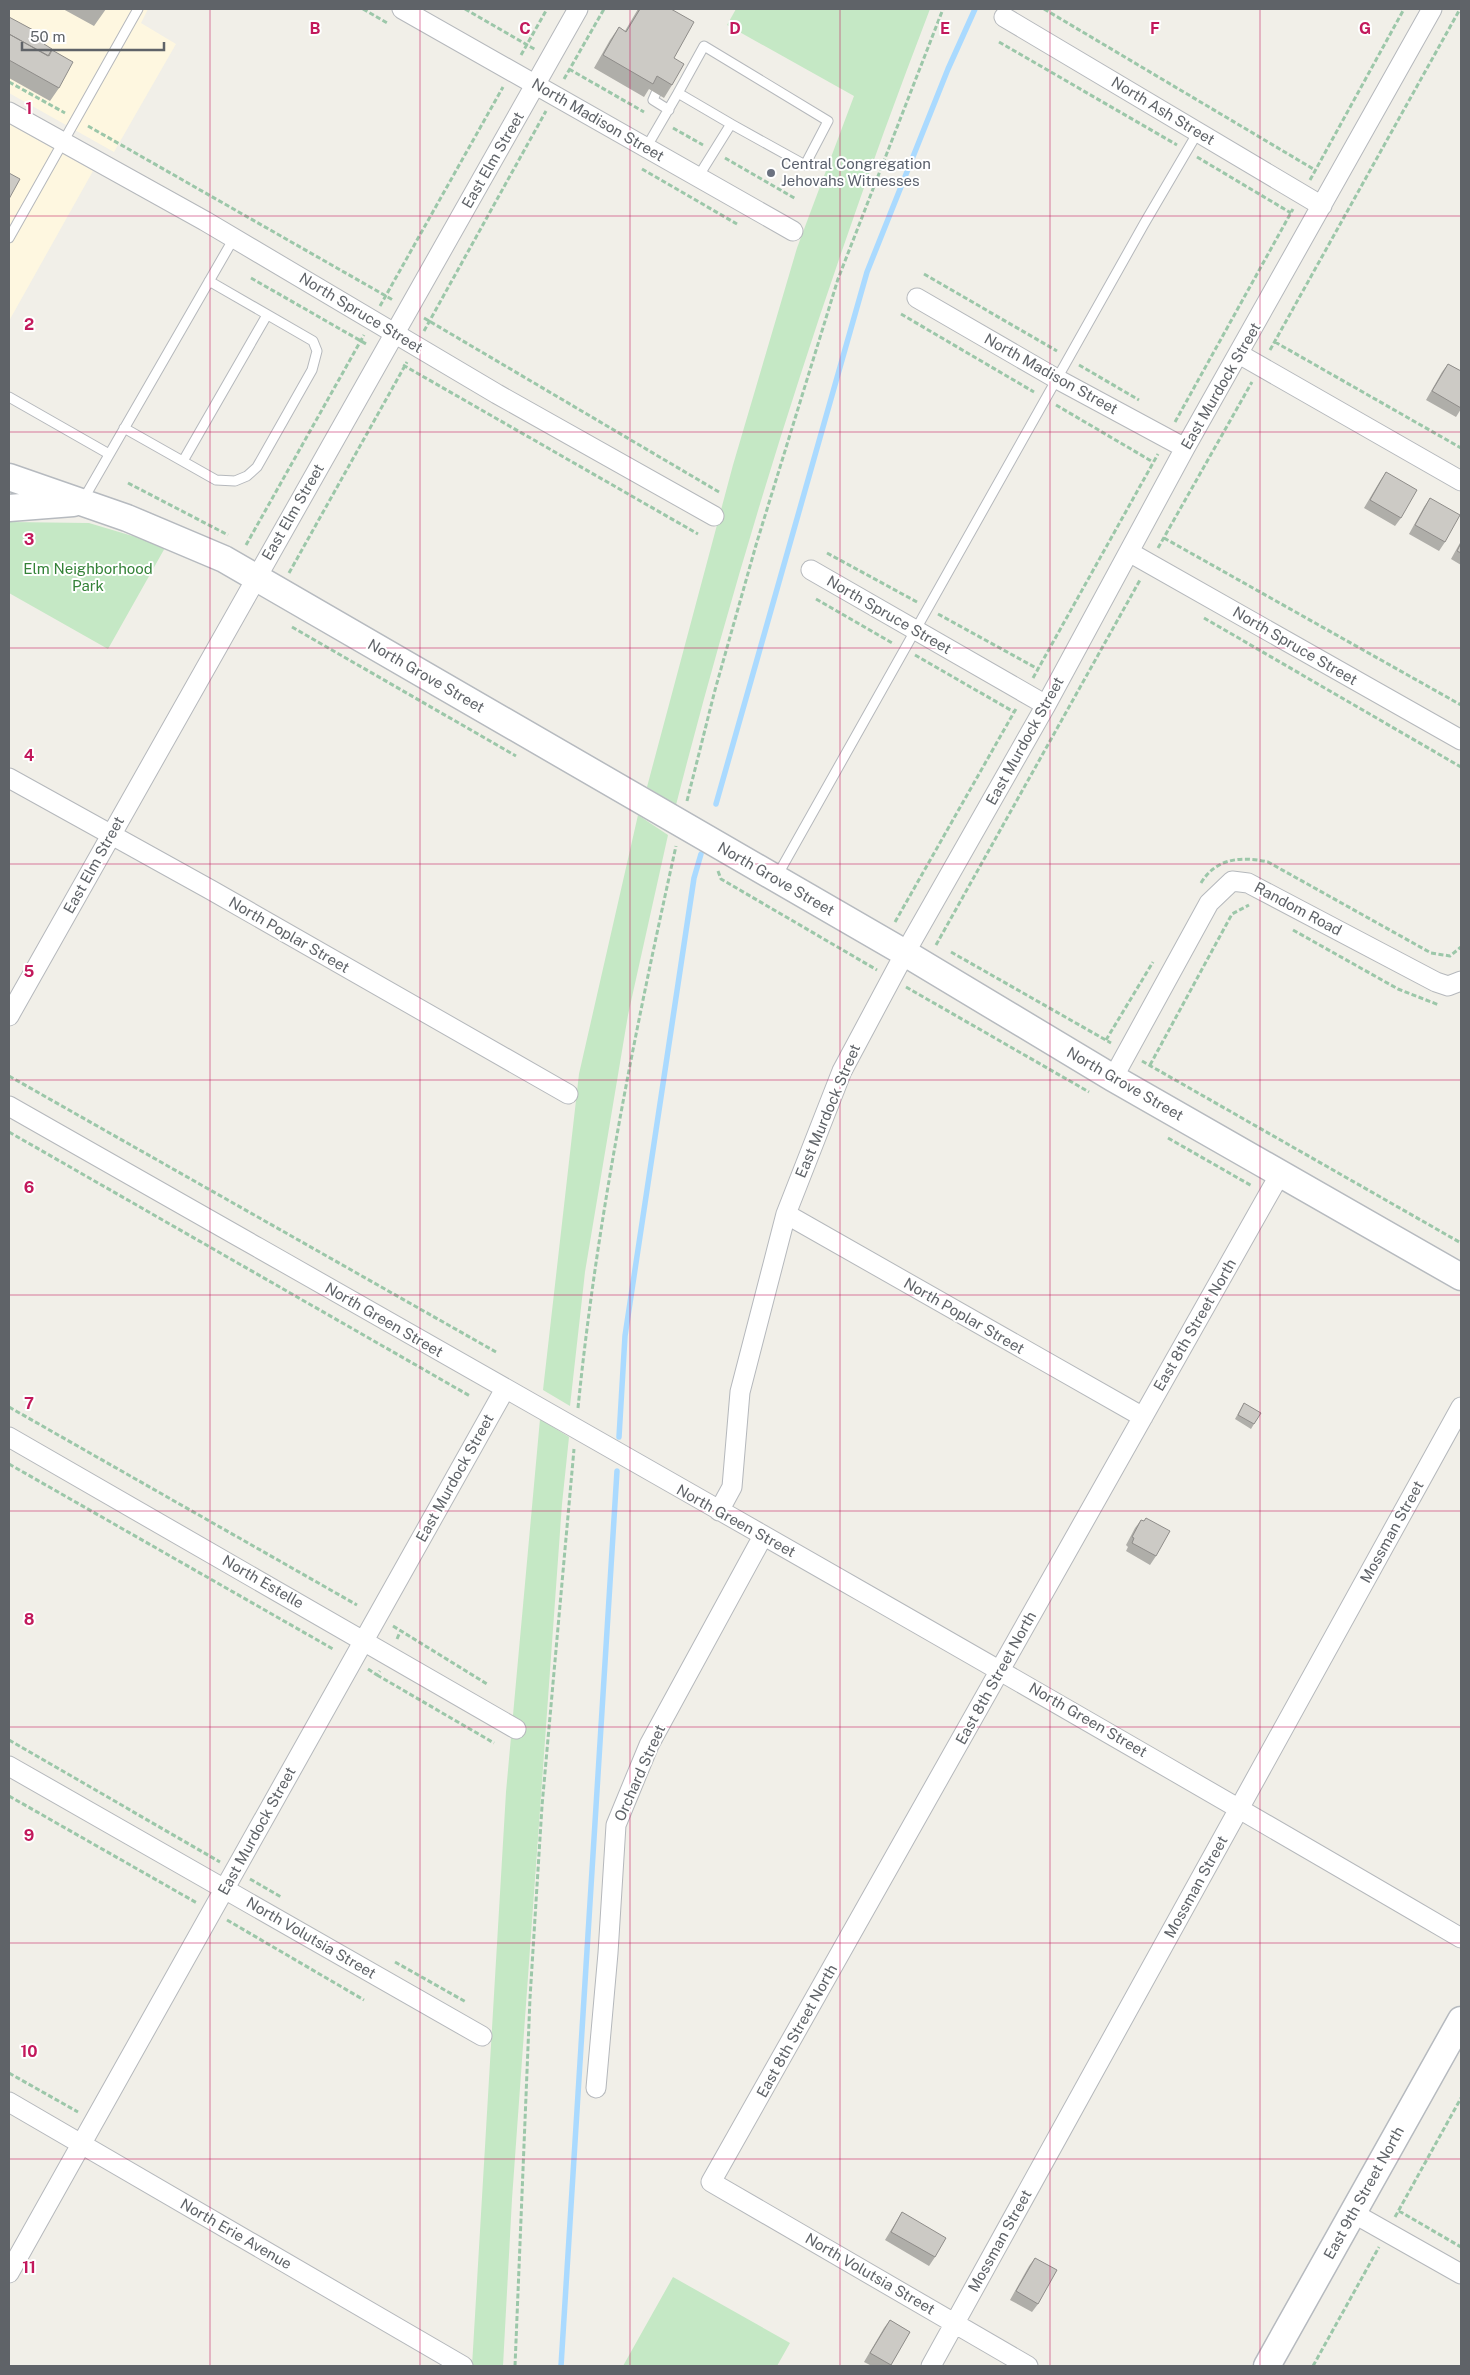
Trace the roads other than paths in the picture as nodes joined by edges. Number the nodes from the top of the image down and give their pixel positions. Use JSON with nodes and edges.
{"nodes":[{"id":1,"x":138,"y":9,"type":"edge"},
{"id":2,"x":402,"y":9,"type":"edge"},
{"id":3,"x":578,"y":9,"type":"edge"},
{"id":4,"x":1432,"y":9,"type":"edge"},
{"id":5,"x":1004,"y":16,"type":"dead end"},
{"id":6,"x":680,"y":70,"type":"edge"},
{"id":7,"x":689,"y":75,"type":"junction"},
{"id":8,"x":535,"y":85,"type":"junction"},
{"id":9,"x":656,"y":93,"type":"edge"},
{"id":10,"x":678,"y":93,"type":"junction"},
{"id":11,"x":669,"y":110,"type":"junction"},
{"id":12,"x":9,"y":112,"type":"edge"},
{"id":13,"x":731,"y":124,"type":"junction"},
{"id":14,"x":1198,"y":132,"type":"junction"},
{"id":15,"x":63,"y":142,"type":"junction"},
{"id":16,"x":646,"y":148,"type":"junction"},
{"id":17,"x":698,"y":178,"type":"junction"},
{"id":18,"x":1322,"y":206,"type":"junction"},
{"id":19,"x":793,"y":231,"type":"dead end"},
{"id":20,"x":9,"y":238,"type":"edge"},
{"id":21,"x":234,"y":238,"type":"junction"},
{"id":22,"x":209,"y":281,"type":"junction"},
{"id":23,"x":917,"y":298,"type":"dead end"},
{"id":24,"x":267,"y":314,"type":"junction"},
{"id":25,"x":395,"y":333,"type":"junction"},
{"id":26,"x":1239,"y":354,"type":"junction"},
{"id":27,"x":1057,"y":379,"type":"junction"},
{"id":28,"x":9,"y":397,"type":"edge"},
{"id":29,"x":124,"y":428,"type":"junction"},
{"id":30,"x":1185,"y":448,"type":"junction"},
{"id":31,"x":109,"y":454,"type":"junction"},
{"id":32,"x":183,"y":461,"type":"junction"},
{"id":33,"x":9,"y":477,"type":"edge"},
{"id":34,"x":1461,"y":481,"type":"edge"},
{"id":35,"x":81,"y":503,"type":"junction"},
{"id":36,"x":9,"y":508,"type":"edge"},
{"id":37,"x":714,"y":516,"type":"dead end"},
{"id":38,"x":1129,"y":552,"type":"junction"},
{"id":39,"x":811,"y":570,"type":"dead end"},
{"id":40,"x":256,"y":578,"type":"junction"},
{"id":41,"x":916,"y":630,"type":"junction"},
{"id":42,"x":1046,"y":705,"type":"junction"},
{"id":43,"x":1461,"y":740,"type":"edge"},
{"id":44,"x":9,"y":778,"type":"edge"},
{"id":45,"x":111,"y":835,"type":"junction"},
{"id":46,"x":776,"y":878,"type":"junction"},
{"id":47,"x":904,"y":953,"type":"junction"},
{"id":48,"x":1461,"y":981,"type":"edge"},
{"id":49,"x":9,"y":1016,"type":"edge"},
{"id":50,"x":1113,"y":1078,"type":"junction"},
{"id":51,"x":568,"y":1094,"type":"dead end"},
{"id":52,"x":9,"y":1106,"type":"edge"},
{"id":53,"x":1275,"y":1184,"type":"junction"},
{"id":54,"x":786,"y":1214,"type":"junction"},
{"id":55,"x":1461,"y":1277,"type":"edge"},
{"id":56,"x":506,"y":1389,"type":"junction"},
{"id":57,"x":1461,"y":1407,"type":"edge"},
{"id":58,"x":1143,"y":1417,"type":"junction"},
{"id":59,"x":9,"y":1437,"type":"edge"},
{"id":60,"x":719,"y":1511,"type":"junction"},
{"id":61,"x":763,"y":1536,"type":"junction"},
{"id":62,"x":364,"y":1640,"type":"junction"},
{"id":63,"x":1000,"y":1670,"type":"junction"},
{"id":64,"x":516,"y":1729,"type":"dead end"},
{"id":65,"x":9,"y":1766,"type":"edge"},
{"id":66,"x":1239,"y":1808,"type":"junction"},
{"id":67,"x":224,"y":1889,"type":"junction"},
{"id":68,"x":1461,"y":1938,"type":"edge"},
{"id":69,"x":1461,"y":2020,"type":"edge"},
{"id":70,"x":482,"y":2036,"type":"dead end"},
{"id":71,"x":596,"y":2088,"type":"dead end"},
{"id":72,"x":9,"y":2102,"type":"edge"},
{"id":73,"x":82,"y":2144,"type":"junction"},
{"id":74,"x":711,"y":2182,"type":"joint"},
{"id":75,"x":1353,"y":2213,"type":"junction"},
{"id":76,"x":10,"y":2269,"type":"edge"},
{"id":77,"x":1461,"y":2274,"type":"edge"},
{"id":78,"x":954,"y":2323,"type":"junction"},
{"id":79,"x":463,"y":2366,"type":"edge"},
{"id":80,"x":931,"y":2366,"type":"edge"},
{"id":81,"x":1028,"y":2366,"type":"edge"},
{"id":82,"x":1267,"y":2366,"type":"edge"}],
"edges":[{"from":1,"to":15,"type":"lane"},
{"from":2,"to":8,"type":"street","name":"North Madison Street"},
{"from":3,"to":8,"type":"street","name":"East Elm Street"},
{"from":4,"to":18,"type":"street","name":"East Murdock Street"},
{"from":5,"to":14,"type":"street","name":"North Ash Street"},
{"from":6,"to":7,"type":"lane"},
{"from":7,"to":10,"type":"lane"},
{"from":7,"to":13,"type":"lane"},
{"from":8,"to":16,"type":"street","name":"North Madison Street"},
{"from":8,"to":25,"type":"street","name":"East Elm Street"},
{"from":9,"to":11,"type":"lane"},
{"from":10,"to":11,"type":"lane"},
{"from":10,"to":13,"type":"lane"},
{"from":11,"to":16,"type":"lane"},
{"from":12,"to":15,"type":"street","name":"North Spruce Street"},
{"from":13,"to":17,"type":"lane"},
{"from":14,"to":18,"type":"street","name":"North Ash Street"},
{"from":14,"to":27,"type":"lane"},
{"from":15,"to":20,"type":"lane"},
{"from":15,"to":21,"type":"street","name":"North Spruce Street"},
{"from":16,"to":17,"type":"street","name":"North Madison Street"},
{"from":17,"to":19,"type":"street","name":"North Madison Street"},
{"from":18,"to":26,"type":"street","name":"East Murdock Street"},
{"from":21,"to":22,"type":"lane"},
{"from":21,"to":25,"type":"street","name":"North Spruce Street"},
{"from":22,"to":24,"type":"lane"},
{"from":22,"to":29,"type":"lane"},
{"from":23,"to":27,"type":"street","name":"North Madison Street"},
{"from":24,"to":32,"type":"lane"},
{"from":24,"to":32,"type":"lane"},
{"from":25,"to":37,"type":"street","name":"North Spruce Street"},
{"from":25,"to":40,"type":"street","name":"East Elm Street"},
{"from":26,"to":30,"type":"street","name":"East Murdock Street"},
{"from":26,"to":34,"type":"street"},
{"from":27,"to":30,"type":"street","name":"North Madison Street"},
{"from":27,"to":41,"type":"lane"},
{"from":28,"to":31,"type":"lane"},
{"from":29,"to":31,"type":"lane"},
{"from":29,"to":32,"type":"lane"},
{"from":30,"to":38,"type":"street","name":"East Murdock Street"},
{"from":31,"to":35,"type":"lane"},
{"from":33,"to":35,"type":"street","name":"North Grove Street"},
{"from":35,"to":36,"type":"street","name":"North Grove Street"},
{"from":35,"to":40,"type":"street","name":"North Grove Street"},
{"from":38,"to":42,"type":"street","name":"East Murdock Street"},
{"from":38,"to":43,"type":"street","name":"North Spruce Street"},
{"from":39,"to":41,"type":"street","name":"North Spruce Street"},
{"from":40,"to":45,"type":"street","name":"East Elm Street"},
{"from":40,"to":46,"type":"street","name":"North Grove Street"},
{"from":41,"to":42,"type":"street","name":"North Spruce Street"},
{"from":41,"to":46,"type":"lane"},
{"from":42,"to":47,"type":"street","name":"East Murdock Street"},
{"from":44,"to":45,"type":"street","name":"North Poplar Street"},
{"from":45,"to":49,"type":"street","name":"East Elm Street"},
{"from":45,"to":51,"type":"street","name":"North Poplar Street"},
{"from":46,"to":47,"type":"street","name":"North Grove Street"},
{"from":47,"to":50,"type":"street","name":"North Grove Street"},
{"from":47,"to":54,"type":"street","name":"East Murdock Street"},
{"from":48,"to":50,"type":"street","name":"Random Road"},
{"from":50,"to":53,"type":"street","name":"North Grove Street"},
{"from":52,"to":56,"type":"street","name":"North Green Street"},
{"from":53,"to":55,"type":"street","name":"North Grove Street"},
{"from":53,"to":58,"type":"street","name":"East 8th Street North"},
{"from":54,"to":58,"type":"street","name":"North Poplar Street"},
{"from":54,"to":60,"type":"street","name":"East Murdock Street"},
{"from":56,"to":60,"type":"street","name":"North Green Street"},
{"from":56,"to":62,"type":"street","name":"East Murdock Street"},
{"from":57,"to":66,"type":"street","name":"Mossman Street"},
{"from":58,"to":63,"type":"street","name":"East 8th Street North"},
{"from":59,"to":62,"type":"street","name":"North Estelle"},
{"from":60,"to":61,"type":"street","name":"North Green Street"},
{"from":61,"to":63,"type":"street","name":"North Green Street"},
{"from":61,"to":71,"type":"street","name":"Orchard Street"},
{"from":62,"to":64,"type":"street","name":"North Estelle"},
{"from":62,"to":67,"type":"street","name":"East Murdock Street"},
{"from":63,"to":66,"type":"street","name":"North Green Street"},
{"from":63,"to":74,"type":"street","name":"East 8th Street North"},
{"from":65,"to":67,"type":"street","name":"North Volutsia Street"},
{"from":66,"to":68,"type":"street","name":"North Green Street"},
{"from":66,"to":78,"type":"street","name":"Mossman Street"},
{"from":67,"to":70,"type":"street","name":"North Volutsia Street"},
{"from":67,"to":73,"type":"street","name":"East Murdock Street"},
{"from":69,"to":75,"type":"street","name":"East 9th Street North"},
{"from":72,"to":73,"type":"street","name":"North Erie Avenue"},
{"from":73,"to":76,"type":"street","name":"East Murdock Street"},
{"from":73,"to":79,"type":"street","name":"North Erie Avenue"},
{"from":74,"to":78,"type":"street","name":"North Volutsia Street"},
{"from":75,"to":77,"type":"street"},
{"from":75,"to":82,"type":"street","name":"East 9th Street North"},
{"from":78,"to":80,"type":"street","name":"Mossman Street"},
{"from":78,"to":81,"type":"street","name":"North Volutsia Street"}]}
